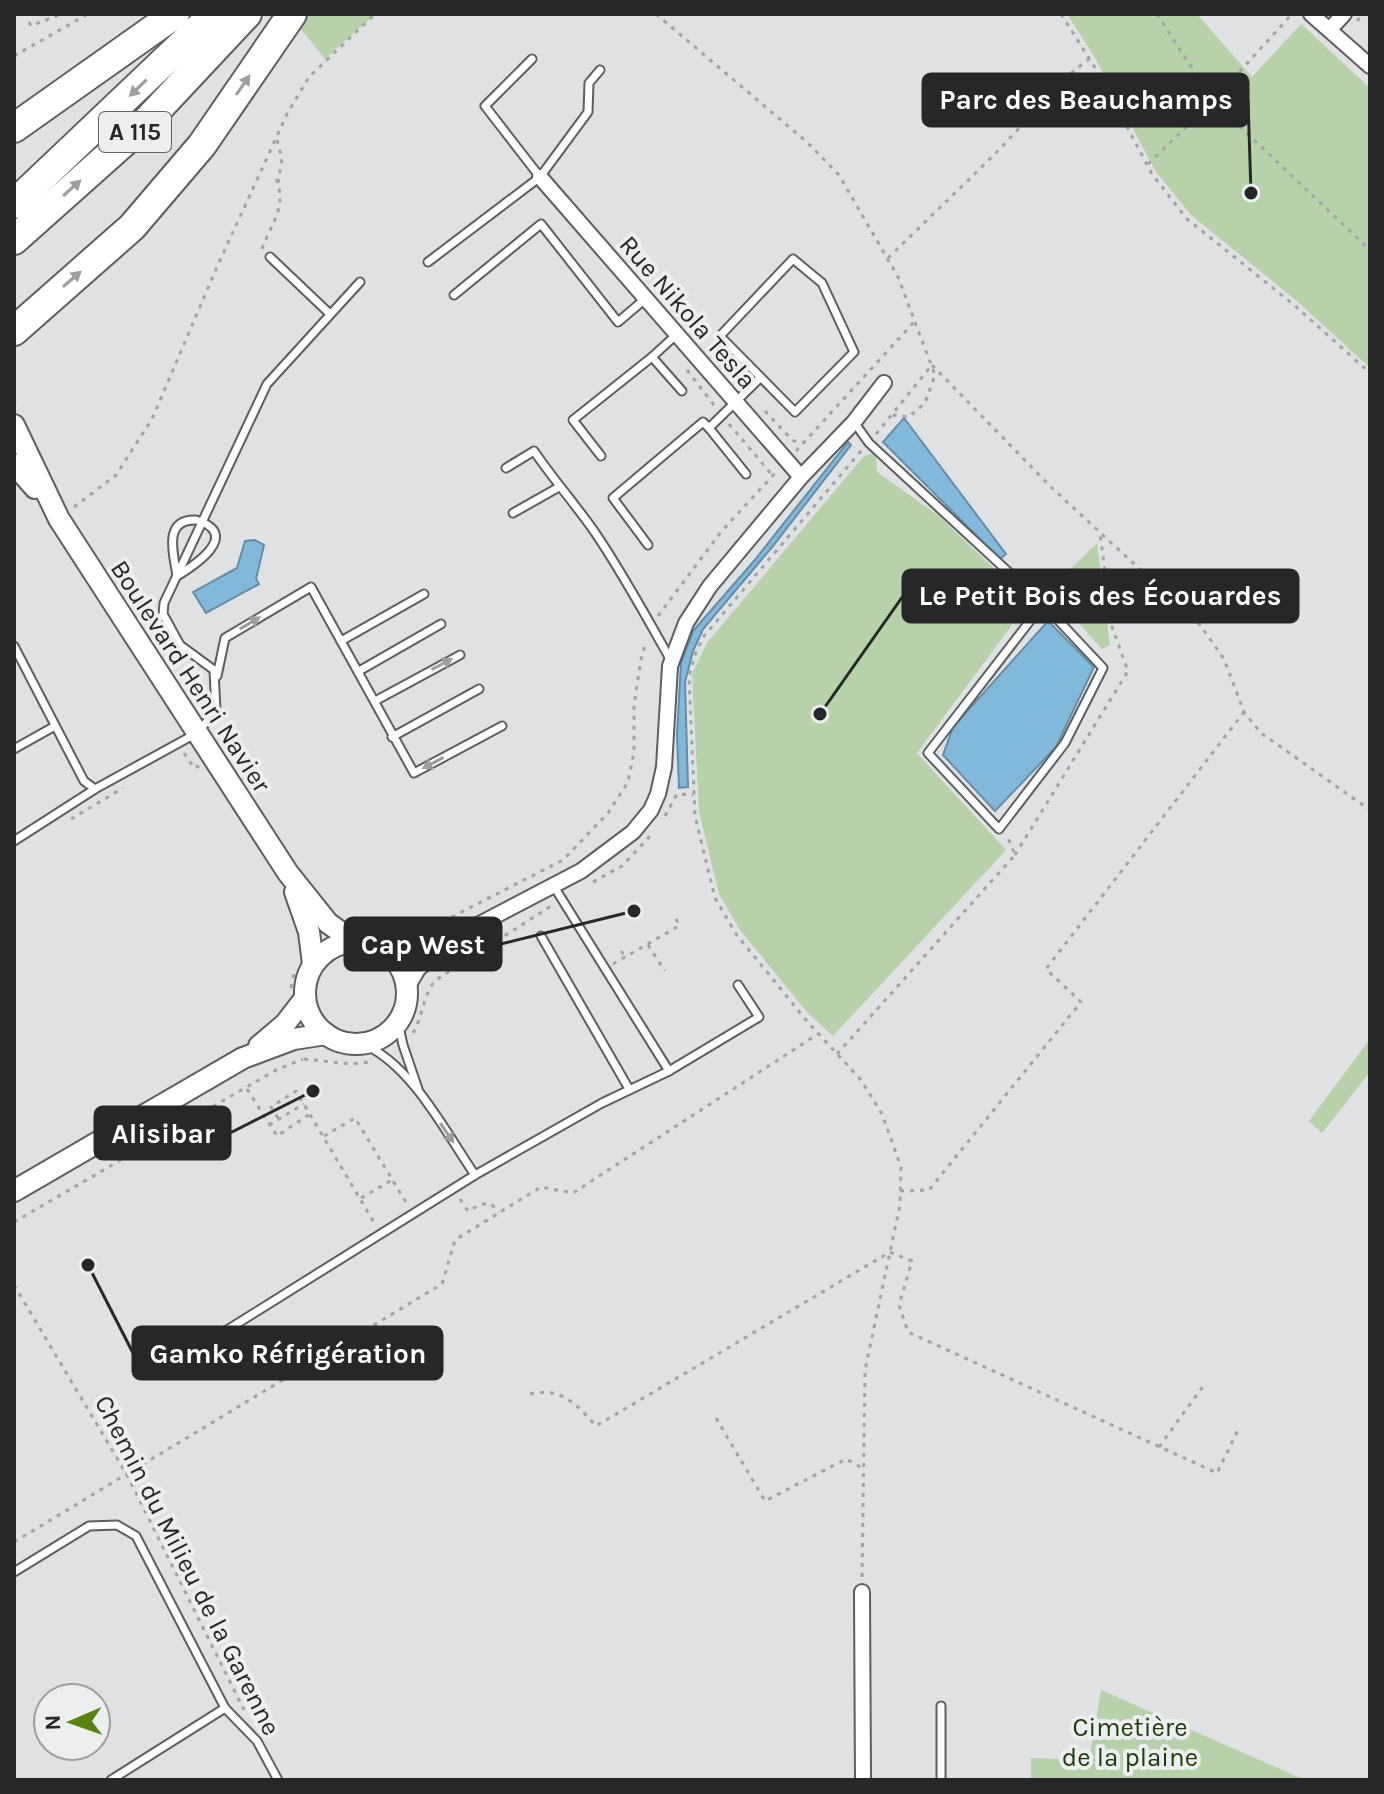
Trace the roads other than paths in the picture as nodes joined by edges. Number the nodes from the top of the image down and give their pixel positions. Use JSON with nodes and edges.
{"nodes":[{"id":1,"x":175,"y":14,"type":"edge"},
{"id":2,"x":214,"y":14,"type":"edge"},
{"id":3,"x":247,"y":14,"type":"edge"},
{"id":4,"x":292,"y":14,"type":"edge"},
{"id":5,"x":1311,"y":14,"type":"edge"},
{"id":6,"x":1344,"y":14,"type":"edge"},
{"id":7,"x":1330,"y":29,"type":"junction"},
{"id":8,"x":532,"y":59,"type":"dead end"},
{"id":9,"x":1370,"y":66,"type":"edge"},
{"id":10,"x":600,"y":70,"type":"dead end"},
{"id":11,"x":14,"y":128,"type":"edge"},
{"id":12,"x":540,"y":177,"type":"junction"},
{"id":13,"x":14,"y":204,"type":"edge"},
{"id":14,"x":14,"y":240,"type":"edge"},
{"id":15,"x":270,"y":257,"type":"road end"},
{"id":16,"x":428,"y":262,"type":"dead end"},
{"id":17,"x":360,"y":282,"type":"dead end"},
{"id":18,"x":454,"y":295,"type":"dead end"},
{"id":19,"x":645,"y":299,"type":"junction"},
{"id":20,"x":330,"y":314,"type":"junction"},
{"id":21,"x":14,"y":331,"type":"edge"},
{"id":22,"x":676,"y":335,"type":"junction"},
{"id":23,"x":652,"y":357,"type":"junction"},
{"id":24,"x":760,"y":378,"type":"junction"},
{"id":25,"x":884,"y":383,"type":"dead end"},
{"id":26,"x":682,"y":391,"type":"dead end"},
{"id":27,"x":735,"y":403,"type":"junction"},
{"id":28,"x":854,"y":422,"type":"junction"},
{"id":29,"x":14,"y":425,"type":"edge"},
{"id":30,"x":709,"y":428,"type":"junction"},
{"id":31,"x":601,"y":456,"type":"dead end"},
{"id":32,"x":14,"y":464,"type":"edge"},
{"id":33,"x":506,"y":468,"type":"dead end"},
{"id":34,"x":746,"y":474,"type":"dead end"},
{"id":35,"x":801,"y":477,"type":"junction"},
{"id":36,"x":559,"y":487,"type":"junction"},
{"id":37,"x":55,"y":513,"type":"junction"},
{"id":38,"x":513,"y":513,"type":"dead end"},
{"id":39,"x":203,"y":522,"type":"junction"},
{"id":40,"x":648,"y":545,"type":"dead end"},
{"id":41,"x":177,"y":576,"type":"junction"},
{"id":42,"x":424,"y":594,"type":"dead end"},
{"id":43,"x":1043,"y":604,"type":"junction"},
{"id":44,"x":441,"y":624,"type":"dead end"},
{"id":45,"x":341,"y":641,"type":"junction"},
{"id":46,"x":14,"y":646,"type":"edge"},
{"id":47,"x":460,"y":655,"type":"dead end"},
{"id":48,"x":672,"y":661,"type":"junction"},
{"id":49,"x":359,"y":671,"type":"junction"},
{"id":50,"x":216,"y":679,"type":"junction"},
{"id":51,"x":479,"y":689,"type":"dead end"},
{"id":52,"x":375,"y":701,"type":"junction"},
{"id":53,"x":55,"y":726,"type":"junction"},
{"id":54,"x":502,"y":726,"type":"dead end"},
{"id":55,"x":197,"y":733,"type":"junction"},
{"id":56,"x":392,"y":737,"type":"junction"},
{"id":57,"x":14,"y":749,"type":"edge"},
{"id":58,"x":95,"y":789,"type":"junction"},
{"id":59,"x":14,"y":841,"type":"edge"},
{"id":60,"x":288,"y":873,"type":"junction"},
{"id":61,"x":553,"y":885,"type":"junction"},
{"id":62,"x":356,"y":935,"type":"junction"},
{"id":63,"x":541,"y":936,"type":"dead end"},
{"id":64,"x":451,"y":939,"type":"junction"},
{"id":65,"x":387,"y":944,"type":"junction"},
{"id":66,"x":306,"y":962,"type":"junction"},
{"id":67,"x":738,"y":985,"type":"dead end"},
{"id":68,"x":407,"y":988,"type":"junction"},
{"id":69,"x":297,"y":996,"type":"junction"},
{"id":70,"x":398,"y":1022,"type":"junction"},
{"id":71,"x":326,"y":1034,"type":"junction"},
{"id":72,"x":363,"y":1044,"type":"junction"},
{"id":73,"x":243,"y":1058,"type":"junction"},
{"id":74,"x":669,"y":1071,"type":"junction"},
{"id":75,"x":629,"y":1089,"type":"junction"},
{"id":76,"x":419,"y":1091,"type":"junction"},
{"id":77,"x":475,"y":1175,"type":"junction"},
{"id":78,"x":14,"y":1191,"type":"edge"},
{"id":79,"x":163,"y":1370,"type":"dead end"},
{"id":80,"x":14,"y":1572,"type":"edge"},
{"id":81,"x":862,"y":1592,"type":"road end"},
{"id":82,"x":941,"y":1706,"type":"dead end"},
{"id":83,"x":225,"y":1708,"type":"junction"},
{"id":84,"x":111,"y":1780,"type":"edge"},
{"id":85,"x":278,"y":1780,"type":"edge"},
{"id":86,"x":863,"y":1780,"type":"edge"},
{"id":87,"x":941,"y":1780,"type":"edge"}],
"edges":[{"from":1,"to":11,"type":"highway"},
{"from":2,"to":13,"type":"highway","number":"A 115","one_way":true},
{"from":14,"to":3,"type":"highway","number":"A 115","one_way":true},
{"from":21,"to":4,"type":"highway","one_way":true},
{"from":5,"to":7,"type":"street"},
{"from":6,"to":7,"type":"street"},
{"from":7,"to":9,"type":"street"},
{"from":8,"to":12,"type":"lane"},
{"from":10,"to":12,"type":"lane"},
{"from":12,"to":16,"type":"lane"},
{"from":12,"to":19,"type":"street","name":"Rue Nikola Tesla"},
{"from":15,"to":20,"type":"lane"},
{"from":17,"to":20,"type":"lane"},
{"from":18,"to":19,"type":"lane"},
{"from":19,"to":22,"type":"street","name":"Rue Nikola Tesla"},
{"from":20,"to":39,"type":"lane"},
{"from":22,"to":23,"type":"lane"},
{"from":22,"to":27,"type":"street","name":"Rue Nikola Tesla"},
{"from":23,"to":26,"type":"lane"},
{"from":23,"to":31,"type":"lane"},
{"from":24,"to":24,"type":"lane"},
{"from":24,"to":27,"type":"lane"},
{"from":25,"to":28,"type":"street"},
{"from":27,"to":30,"type":"lane"},
{"from":27,"to":35,"type":"street","name":"Rue Nikola Tesla"},
{"from":28,"to":35,"type":"street"},
{"from":28,"to":43,"type":"lane"},
{"from":29,"to":37,"type":"main road","name":"Boulevard Henri Navier"},
{"from":30,"to":34,"type":"lane"},
{"from":30,"to":40,"type":"lane"},
{"from":32,"to":37,"type":"main road","name":"Boulevard Henri Navier"},
{"from":33,"to":36,"type":"lane"},
{"from":35,"to":48,"type":"street"},
{"from":36,"to":38,"type":"lane"},
{"from":36,"to":48,"type":"lane"},
{"from":37,"to":55,"type":"main road","name":"Boulevard Henri Navier"},
{"from":39,"to":41,"type":"lane"},
{"from":39,"to":41,"type":"lane"},
{"from":39,"to":41,"type":"lane"},
{"from":41,"to":50,"type":"lane"},
{"from":42,"to":45,"type":"lane"},
{"from":43,"to":43,"type":"lane"},
{"from":44,"to":49,"type":"lane"},
{"from":45,"to":49,"type":"lane"},
{"from":50,"to":45,"type":"lane","one_way":true},
{"from":46,"to":53,"type":"lane"},
{"from":52,"to":47,"type":"lane","one_way":true},
{"from":48,"to":61,"type":"street"},
{"from":49,"to":52,"type":"lane"},
{"from":50,"to":55,"type":"lane"},
{"from":51,"to":56,"type":"lane"},
{"from":52,"to":56,"type":"lane"},
{"from":53,"to":57,"type":"lane"},
{"from":53,"to":58,"type":"lane"},
{"from":54,"to":56,"type":"lane","one_way":true},
{"from":55,"to":58,"type":"lane"},
{"from":55,"to":60,"type":"main road","name":"Boulevard Henri Navier"},
{"from":58,"to":59,"type":"lane"},
{"from":60,"to":62,"type":"main road","name":"Boulevard Henri Navier"},
{"from":60,"to":66,"type":"main road","name":"Boulevard Henri Navier"},
{"from":61,"to":64,"type":"street"},
{"from":61,"to":74,"type":"lane"},
{"from":62,"to":65,"type":"main road"},
{"from":62,"to":66,"type":"main road"},
{"from":63,"to":75,"type":"lane"},
{"from":64,"to":65,"type":"street"},
{"from":64,"to":68,"type":"street"},
{"from":65,"to":68,"type":"main road"},
{"from":66,"to":69,"type":"main road"},
{"from":67,"to":74,"type":"lane"},
{"from":68,"to":70,"type":"main road"},
{"from":69,"to":71,"type":"main road"},
{"from":69,"to":73,"type":"main road"},
{"from":70,"to":72,"type":"main road"},
{"from":70,"to":76,"type":"lane"},
{"from":71,"to":72,"type":"main road"},
{"from":71,"to":73,"type":"main road"},
{"from":72,"to":76,"type":"lane"},
{"from":73,"to":78,"type":"main road"},
{"from":74,"to":75,"type":"lane"},
{"from":75,"to":77,"type":"lane"},
{"from":76,"to":77,"type":"lane","one_way":true},
{"from":77,"to":79,"type":"lane"},
{"from":80,"to":83,"type":"lane"},
{"from":81,"to":86,"type":"street"},
{"from":82,"to":87,"type":"lane"},
{"from":83,"to":84,"type":"lane"},
{"from":83,"to":85,"type":"lane"}]}
